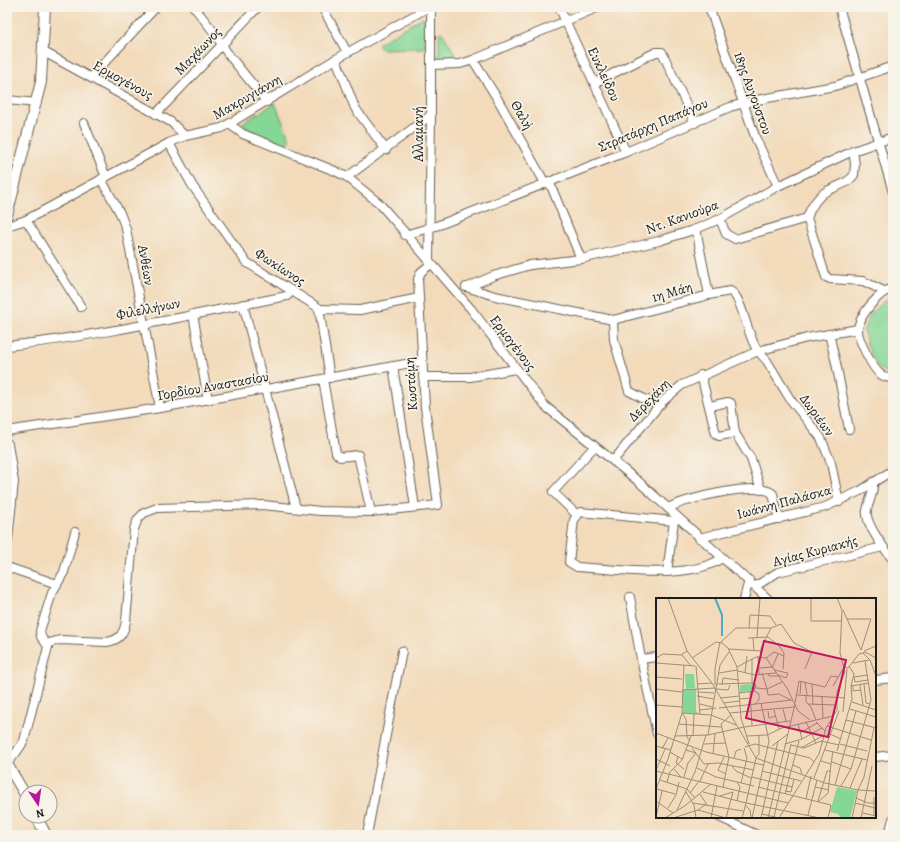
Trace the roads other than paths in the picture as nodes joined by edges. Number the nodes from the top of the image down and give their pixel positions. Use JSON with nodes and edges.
{"nodes":[{"id":1,"x":45,"y":7,"type":"edge"},
{"id":2,"x":156,"y":7,"type":"edge"},
{"id":3,"x":194,"y":7,"type":"edge"},
{"id":4,"x":258,"y":7,"type":"edge"},
{"id":5,"x":322,"y":7,"type":"edge"},
{"id":6,"x":430,"y":7,"type":"edge"},
{"id":7,"x":559,"y":7,"type":"edge"},
{"id":8,"x":599,"y":7,"type":"edge"},
{"id":9,"x":709,"y":7,"type":"edge"},
{"id":10,"x":839,"y":7,"type":"edge"},
{"id":11,"x":565,"y":21,"type":"junction"},
{"id":12,"x":222,"y":45,"type":"junction"},
{"id":13,"x":44,"y":52,"type":"junction"},
{"id":14,"x":347,"y":52,"type":"junction"},
{"id":15,"x":336,"y":59,"type":"junction"},
{"id":16,"x":473,"y":60,"type":"junction"},
{"id":17,"x":431,"y":65,"type":"junction"},
{"id":18,"x":893,"y":66,"type":"edge"},
{"id":19,"x":91,"y":77,"type":"junction"},
{"id":20,"x":860,"y":78,"type":"junction"},
{"id":21,"x":594,"y":83,"type":"junction"},
{"id":22,"x":7,"y":100,"type":"edge"},
{"id":23,"x":37,"y":102,"type":"junction"},
{"id":24,"x":267,"y":102,"type":"junction"},
{"id":25,"x":742,"y":103,"type":"junction"},
{"id":26,"x":156,"y":114,"type":"junction"},
{"id":27,"x":431,"y":115,"type":"junction"},
{"id":28,"x":695,"y":122,"type":"junction"},
{"id":29,"x":84,"y":123,"type":"dead end"},
{"id":30,"x":229,"y":124,"type":"junction"},
{"id":31,"x":186,"y":136,"type":"junction"},
{"id":32,"x":893,"y":137,"type":"edge"},
{"id":33,"x":878,"y":142,"type":"junction"},
{"id":34,"x":169,"y":143,"type":"junction"},
{"id":35,"x":386,"y":150,"type":"junction"},
{"id":36,"x":853,"y":151,"type":"junction"},
{"id":37,"x":626,"y":152,"type":"junction"},
{"id":38,"x":347,"y":177,"type":"junction"},
{"id":39,"x":104,"y":178,"type":"junction"},
{"id":40,"x":547,"y":182,"type":"junction"},
{"id":41,"x":778,"y":186,"type":"junction"},
{"id":42,"x":893,"y":192,"type":"edge"},
{"id":43,"x":7,"y":215,"type":"edge"},
{"id":44,"x":807,"y":218,"type":"junction"},
{"id":45,"x":720,"y":219,"type":"junction"},
{"id":46,"x":26,"y":220,"type":"junction"},
{"id":47,"x":7,"y":226,"type":"edge"},
{"id":48,"x":430,"y":229,"type":"junction"},
{"id":49,"x":696,"y":229,"type":"junction"},
{"id":50,"x":405,"y":235,"type":"junction"},
{"id":51,"x":581,"y":259,"type":"junction"},
{"id":52,"x":430,"y":262,"type":"junction"},
{"id":53,"x":468,"y":287,"type":"junction"},
{"id":54,"x":893,"y":288,"type":"edge"},
{"id":55,"x":456,"y":290,"type":"junction"},
{"id":56,"x":292,"y":291,"type":"junction"},
{"id":57,"x":884,"y":291,"type":"junction"},
{"id":58,"x":709,"y":295,"type":"junction"},
{"id":59,"x":419,"y":298,"type":"junction"},
{"id":60,"x":243,"y":304,"type":"junction"},
{"id":61,"x":81,"y":307,"type":"dead end"},
{"id":62,"x":319,"y":309,"type":"junction"},
{"id":63,"x":193,"y":314,"type":"junction"},
{"id":64,"x":613,"y":320,"type":"junction"},
{"id":65,"x":144,"y":324,"type":"junction"},
{"id":66,"x":858,"y":328,"type":"junction"},
{"id":67,"x":828,"y":334,"type":"junction"},
{"id":68,"x":7,"y":346,"type":"edge"},
{"id":69,"x":758,"y":351,"type":"junction"},
{"id":70,"x":422,"y":361,"type":"junction"},
{"id":71,"x":393,"y":366,"type":"junction"},
{"id":72,"x":516,"y":369,"type":"junction"},
{"id":73,"x":701,"y":375,"type":"junction"},
{"id":74,"x":423,"y":377,"type":"junction"},
{"id":75,"x":326,"y":378,"type":"junction"},
{"id":76,"x":893,"y":379,"type":"edge"},
{"id":77,"x":264,"y":390,"type":"junction"},
{"id":78,"x":208,"y":400,"type":"junction"},
{"id":79,"x":661,"y":404,"type":"junction"},
{"id":80,"x":710,"y":406,"type":"junction"},
{"id":81,"x":160,"y":408,"type":"junction"},
{"id":82,"x":849,"y":429,"type":"dead end"},
{"id":83,"x":7,"y":431,"type":"edge"},
{"id":84,"x":735,"y":433,"type":"junction"},
{"id":85,"x":7,"y":444,"type":"edge"},
{"id":86,"x":594,"y":447,"type":"junction"},
{"id":87,"x":613,"y":461,"type":"junction"},
{"id":88,"x":893,"y":470,"type":"edge"},
{"id":89,"x":873,"y":482,"type":"junction"},
{"id":90,"x":761,"y":490,"type":"junction"},
{"id":91,"x":838,"y":502,"type":"junction"},
{"id":92,"x":296,"y":508,"type":"junction"},
{"id":93,"x":415,"y":508,"type":"junction"},
{"id":94,"x":668,"y":508,"type":"junction"},
{"id":95,"x":371,"y":512,"type":"junction"},
{"id":96,"x":577,"y":515,"type":"junction"},
{"id":97,"x":779,"y":518,"type":"junction"},
{"id":98,"x":676,"y":519,"type":"junction"},
{"id":99,"x":75,"y":532,"type":"dead end"},
{"id":100,"x":699,"y":538,"type":"junction"},
{"id":101,"x":7,"y":539,"type":"edge"},
{"id":102,"x":883,"y":547,"type":"junction"},
{"id":103,"x":722,"y":558,"type":"junction"},
{"id":104,"x":893,"y":560,"type":"edge"},
{"id":105,"x":7,"y":567,"type":"edge"},
{"id":106,"x":667,"y":572,"type":"junction"},
{"id":107,"x":752,"y":583,"type":"junction"},
{"id":108,"x":57,"y":584,"type":"junction"},
{"id":109,"x":630,"y":597,"type":"dead end"},
{"id":110,"x":744,"y":598,"type":"edge"},
{"id":111,"x":767,"y":598,"type":"edge"},
{"id":112,"x":48,"y":646,"type":"junction"},
{"id":113,"x":402,"y":651,"type":"dead end"},
{"id":114,"x":656,"y":657,"type":"edge"},
{"id":115,"x":641,"y":659,"type":"junction"},
{"id":116,"x":893,"y":678,"type":"edge"},
{"id":117,"x":876,"y":680,"type":"edge"},
{"id":118,"x":656,"y":730,"type":"edge"},
{"id":119,"x":893,"y":755,"type":"edge"},
{"id":120,"x":876,"y":757,"type":"edge"},
{"id":121,"x":7,"y":764,"type":"edge"},
{"id":122,"x":19,"y":784,"type":"edge"},
{"id":123,"x":721,"y":818,"type":"edge"},
{"id":124,"x":893,"y":819,"type":"edge"},
{"id":125,"x":40,"y":824,"type":"edge"},
{"id":126,"x":46,"y":835,"type":"edge"},
{"id":127,"x":367,"y":835,"type":"edge"},
{"id":128,"x":757,"y":835,"type":"edge"},
{"id":129,"x":889,"y":835,"type":"edge"}],
"edges":[{"from":1,"to":13,"type":"main road"},
{"from":2,"to":19,"type":"street"},
{"from":3,"to":12,"type":"street"},
{"from":4,"to":12,"type":"street","name":"Μαχάωνος"},
{"from":5,"to":14,"type":"street"},
{"from":6,"to":14,"type":"street","name":"Μακρυγιάννη"},
{"from":6,"to":17,"type":"street","name":"Αλλαμανή"},
{"from":7,"to":11,"type":"street","name":"Ευκλείδου"},
{"from":8,"to":11,"type":"street"},
{"from":9,"to":25,"type":"street","name":"18ης Αυγούστου"},
{"from":10,"to":20,"type":"street"},
{"from":11,"to":16,"type":"street"},
{"from":11,"to":21,"type":"street","name":"Ευκλείδου"},
{"from":12,"to":24,"type":"street"},
{"from":12,"to":26,"type":"street","name":"Μαχάωνος"},
{"from":13,"to":19,"type":"street","name":"Ερμογένους"},
{"from":13,"to":23,"type":"main road"},
{"from":14,"to":15,"type":"street","name":"Μακρυγιάννη"},
{"from":15,"to":24,"type":"street","name":"Μακρυγιάννη"},
{"from":15,"to":35,"type":"street"},
{"from":16,"to":17,"type":"street"},
{"from":16,"to":40,"type":"street","name":"Θαλή"},
{"from":17,"to":27,"type":"street","name":"Αλλαμανή"},
{"from":18,"to":20,"type":"street","name":"Στρατάρχη Παπάγου"},
{"from":19,"to":26,"type":"street","name":"Ερμογένους"},
{"from":20,"to":25,"type":"street","name":"Στρατάρχη Παπάγου"},
{"from":20,"to":33,"type":"street"},
{"from":21,"to":28,"type":"street"},
{"from":21,"to":37,"type":"street","name":"Ευκλείδου"},
{"from":22,"to":23,"type":"street"},
{"from":23,"to":43,"type":"main road"},
{"from":24,"to":30,"type":"street","name":"Μακρυγιάννη"},
{"from":25,"to":28,"type":"street","name":"Στρατάρχη Παπάγου"},
{"from":25,"to":41,"type":"street","name":"18ης Αυγούστου"},
{"from":26,"to":31,"type":"street","name":"Ερμογένους"},
{"from":27,"to":35,"type":"street"},
{"from":27,"to":48,"type":"street","name":"Αλλαμανή"},
{"from":28,"to":37,"type":"street","name":"Στρατάρχη Παπάγου"},
{"from":29,"to":39,"type":"street","name":"Ανθέων"},
{"from":30,"to":31,"type":"street","name":"Μακρυγιάννη"},
{"from":30,"to":38,"type":"street","name":"Ερμογένους"},
{"from":31,"to":34,"type":"street","name":"Μακρυγιάννη"},
{"from":32,"to":33,"type":"street","name":"Ντ. Κανιούρα"},
{"from":33,"to":36,"type":"street","name":"Ντ. Κανιούρα"},
{"from":33,"to":42,"type":"street"},
{"from":34,"to":39,"type":"street","name":"Μακρυγιάννη"},
{"from":34,"to":56,"type":"street","name":"Φωκίωνος"},
{"from":35,"to":38,"type":"street"},
{"from":36,"to":41,"type":"street","name":"Ντ. Κανιούρα"},
{"from":36,"to":44,"type":"street"},
{"from":37,"to":40,"type":"street","name":"Στρατάρχη Παπάγου"},
{"from":38,"to":50,"type":"street","name":"Ερμογένους"},
{"from":39,"to":46,"type":"street","name":"Μακρυγιάννη"},
{"from":39,"to":65,"type":"street","name":"Ανθέων"},
{"from":40,"to":48,"type":"street","name":"Στρατάρχη Παπάγου"},
{"from":40,"to":51,"type":"street","name":"Θαλή"},
{"from":41,"to":45,"type":"street","name":"Ντ. Κανιούρα"},
{"from":44,"to":45,"type":"street"},
{"from":44,"to":57,"type":"street"},
{"from":45,"to":49,"type":"street","name":"Ντ. Κανιούρα"},
{"from":46,"to":47,"type":"street","name":"Μακρυγιάννη"},
{"from":46,"to":61,"type":"street"},
{"from":48,"to":50,"type":"street","name":"Στρατάρχη Παπάγου"},
{"from":48,"to":52,"type":"street","name":"Αλλαμανή"},
{"from":49,"to":51,"type":"street","name":"Ντ. Κανιούρα"},
{"from":49,"to":58,"type":"street"},
{"from":50,"to":52,"type":"street","name":"Ερμογένους"},
{"from":51,"to":53,"type":"street","name":"Ντ. Κανιούρα"},
{"from":52,"to":55,"type":"street","name":"Ερμογένους"},
{"from":52,"to":59,"type":"street","name":"Κωστάμη"},
{"from":53,"to":55,"type":"street"},
{"from":53,"to":64,"type":"street","name":"1η Μάη"},
{"from":54,"to":57,"type":"street"},
{"from":55,"to":72,"type":"street","name":"Ερμογένους"},
{"from":56,"to":60,"type":"street","name":"Φιλελλήνων"},
{"from":56,"to":62,"type":"street","name":"Φωκίωνος"},
{"from":57,"to":66,"type":"street"},
{"from":58,"to":64,"type":"street","name":"1η Μάη"},
{"from":58,"to":69,"type":"street","name":"1η Μάη"},
{"from":59,"to":62,"type":"street"},
{"from":59,"to":70,"type":"street","name":"Κωστάμη"},
{"from":60,"to":63,"type":"street","name":"Φιλελλήνων"},
{"from":60,"to":77,"type":"street"},
{"from":62,"to":75,"type":"street"},
{"from":63,"to":65,"type":"street","name":"Φιλελλήνων"},
{"from":63,"to":78,"type":"street"},
{"from":64,"to":79,"type":"street"},
{"from":65,"to":68,"type":"street","name":"Φιλελλήνων"},
{"from":65,"to":81,"type":"street","name":"Ανθέων"},
{"from":66,"to":67,"type":"street"},
{"from":66,"to":76,"type":"street"},
{"from":67,"to":69,"type":"street"},
{"from":67,"to":82,"type":"street"},
{"from":69,"to":73,"type":"street","name":"Δερεχάνη"},
{"from":69,"to":91,"type":"street","name":"Δωριέων"},
{"from":70,"to":71,"type":"street","name":"Γορδίου Αναστασίου"},
{"from":70,"to":74,"type":"street","name":"Κωστάμη"},
{"from":71,"to":75,"type":"street","name":"Γορδίου Αναστασίου"},
{"from":71,"to":93,"type":"street"},
{"from":72,"to":74,"type":"street"},
{"from":72,"to":86,"type":"street","name":"Ερμογένους"},
{"from":73,"to":79,"type":"street","name":"Δερεχάνη"},
{"from":73,"to":80,"type":"street"},
{"from":74,"to":93,"type":"street","name":"Κωστάμη"},
{"from":75,"to":77,"type":"street","name":"Γορδίου Αναστασίου"},
{"from":75,"to":95,"type":"street"},
{"from":77,"to":78,"type":"street","name":"Γορδίου Αναστασίου"},
{"from":77,"to":92,"type":"street"},
{"from":78,"to":81,"type":"street","name":"Γορδίου Αναστασίου"},
{"from":79,"to":87,"type":"street","name":"Δερεχάνη"},
{"from":80,"to":84,"type":"street"},
{"from":80,"to":84,"type":"street"},
{"from":81,"to":83,"type":"street","name":"Γορδίου Αναστασίου"},
{"from":84,"to":90,"type":"street"},
{"from":85,"to":101,"type":"main road"},
{"from":86,"to":87,"type":"street","name":"Ερμογένους"},
{"from":86,"to":96,"type":"street"},
{"from":87,"to":94,"type":"street","name":"Ερμογένους"},
{"from":88,"to":89,"type":"street","name":"Ιωάννη Παλάσκα"},
{"from":89,"to":91,"type":"street","name":"Ιωάννη Παλάσκα"},
{"from":89,"to":102,"type":"street"},
{"from":90,"to":94,"type":"street"},
{"from":90,"to":97,"type":"street"},
{"from":91,"to":97,"type":"street","name":"Ιωάννη Παλάσκα"},
{"from":92,"to":95,"type":"street"},
{"from":92,"to":112,"type":"street"},
{"from":93,"to":95,"type":"street"},
{"from":94,"to":98,"type":"street","name":"Ερμογένους"},
{"from":96,"to":98,"type":"street"},
{"from":96,"to":106,"type":"street"},
{"from":97,"to":100,"type":"street","name":"Ιωάννη Παλάσκα"},
{"from":98,"to":100,"type":"street","name":"Ερμογένους"},
{"from":98,"to":106,"type":"street"},
{"from":99,"to":108,"type":"street"},
{"from":100,"to":103,"type":"street","name":"Ερμογένους"},
{"from":102,"to":104,"type":"street"},
{"from":102,"to":107,"type":"street","name":"Αγίας Κυριακής"},
{"from":103,"to":106,"type":"street"},
{"from":103,"to":107,"type":"street","name":"Ερμογένους"},
{"from":105,"to":108,"type":"street"},
{"from":107,"to":110,"type":"street"},
{"from":107,"to":111,"type":"street","name":"Ερμογένους"},
{"from":108,"to":112,"type":"street"},
{"from":109,"to":115,"type":"street"},
{"from":112,"to":121,"type":"street"},
{"from":113,"to":127,"type":"street"},
{"from":114,"to":115,"type":"street"},
{"from":115,"to":118,"type":"street"},
{"from":116,"to":117,"type":"street"},
{"from":119,"to":120,"type":"street"},
{"from":121,"to":122,"type":"main road"},
{"from":123,"to":128,"type":"street"},
{"from":124,"to":129,"type":"street"},
{"from":125,"to":126,"type":"main road"}]}
